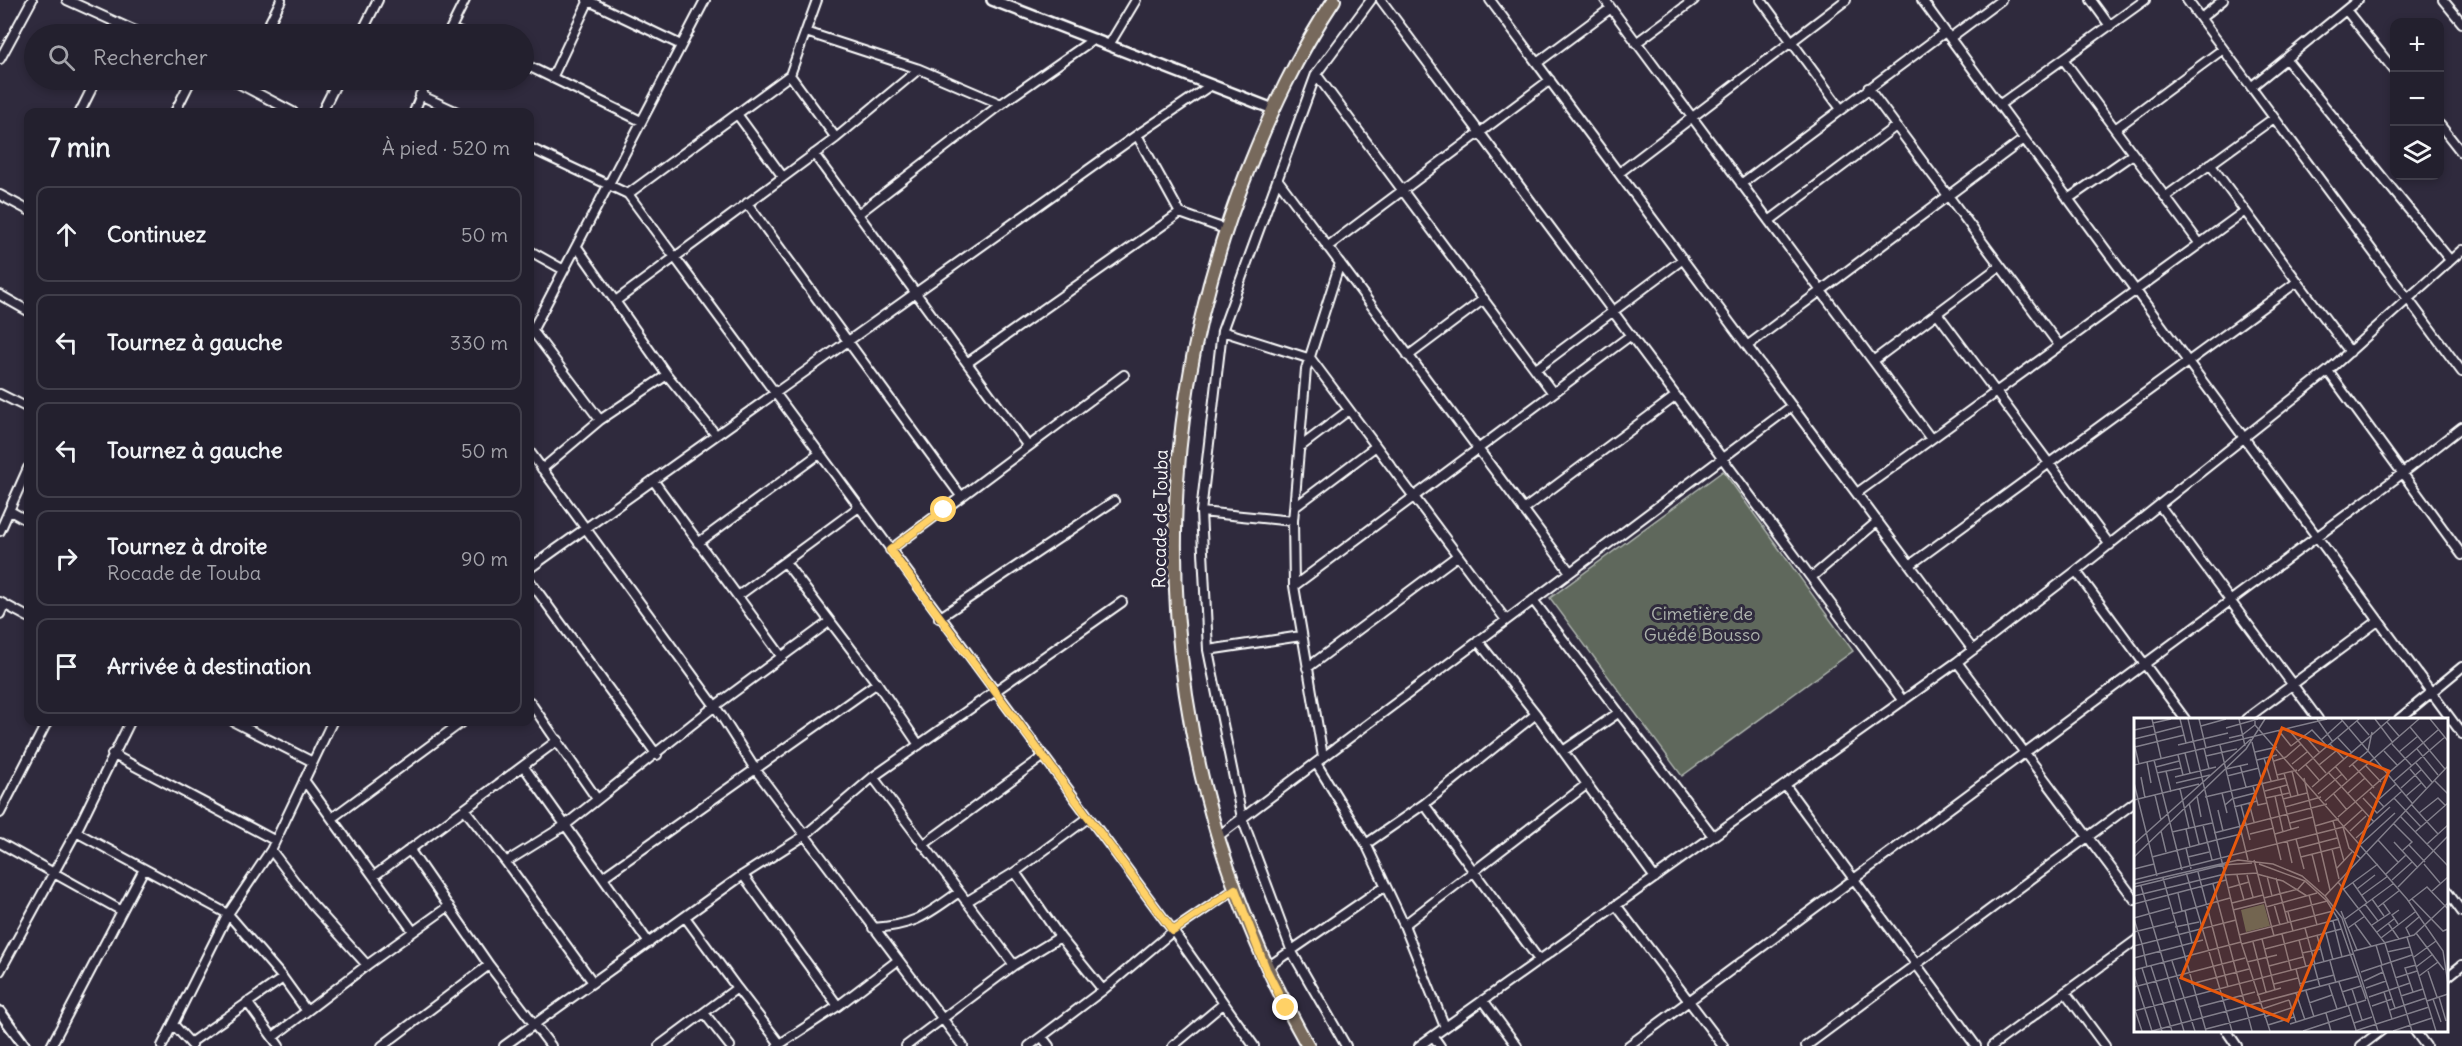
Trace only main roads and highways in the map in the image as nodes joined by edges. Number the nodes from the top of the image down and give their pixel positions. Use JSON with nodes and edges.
{"nodes":[{"id":1,"x":1334,"y":0,"type":"edge"},
{"id":2,"x":1308,"y":1046,"type":"edge"}],
"edges":[{"from":1,"to":2,"type":"main road","name":"Rocade de Touba"}]}
